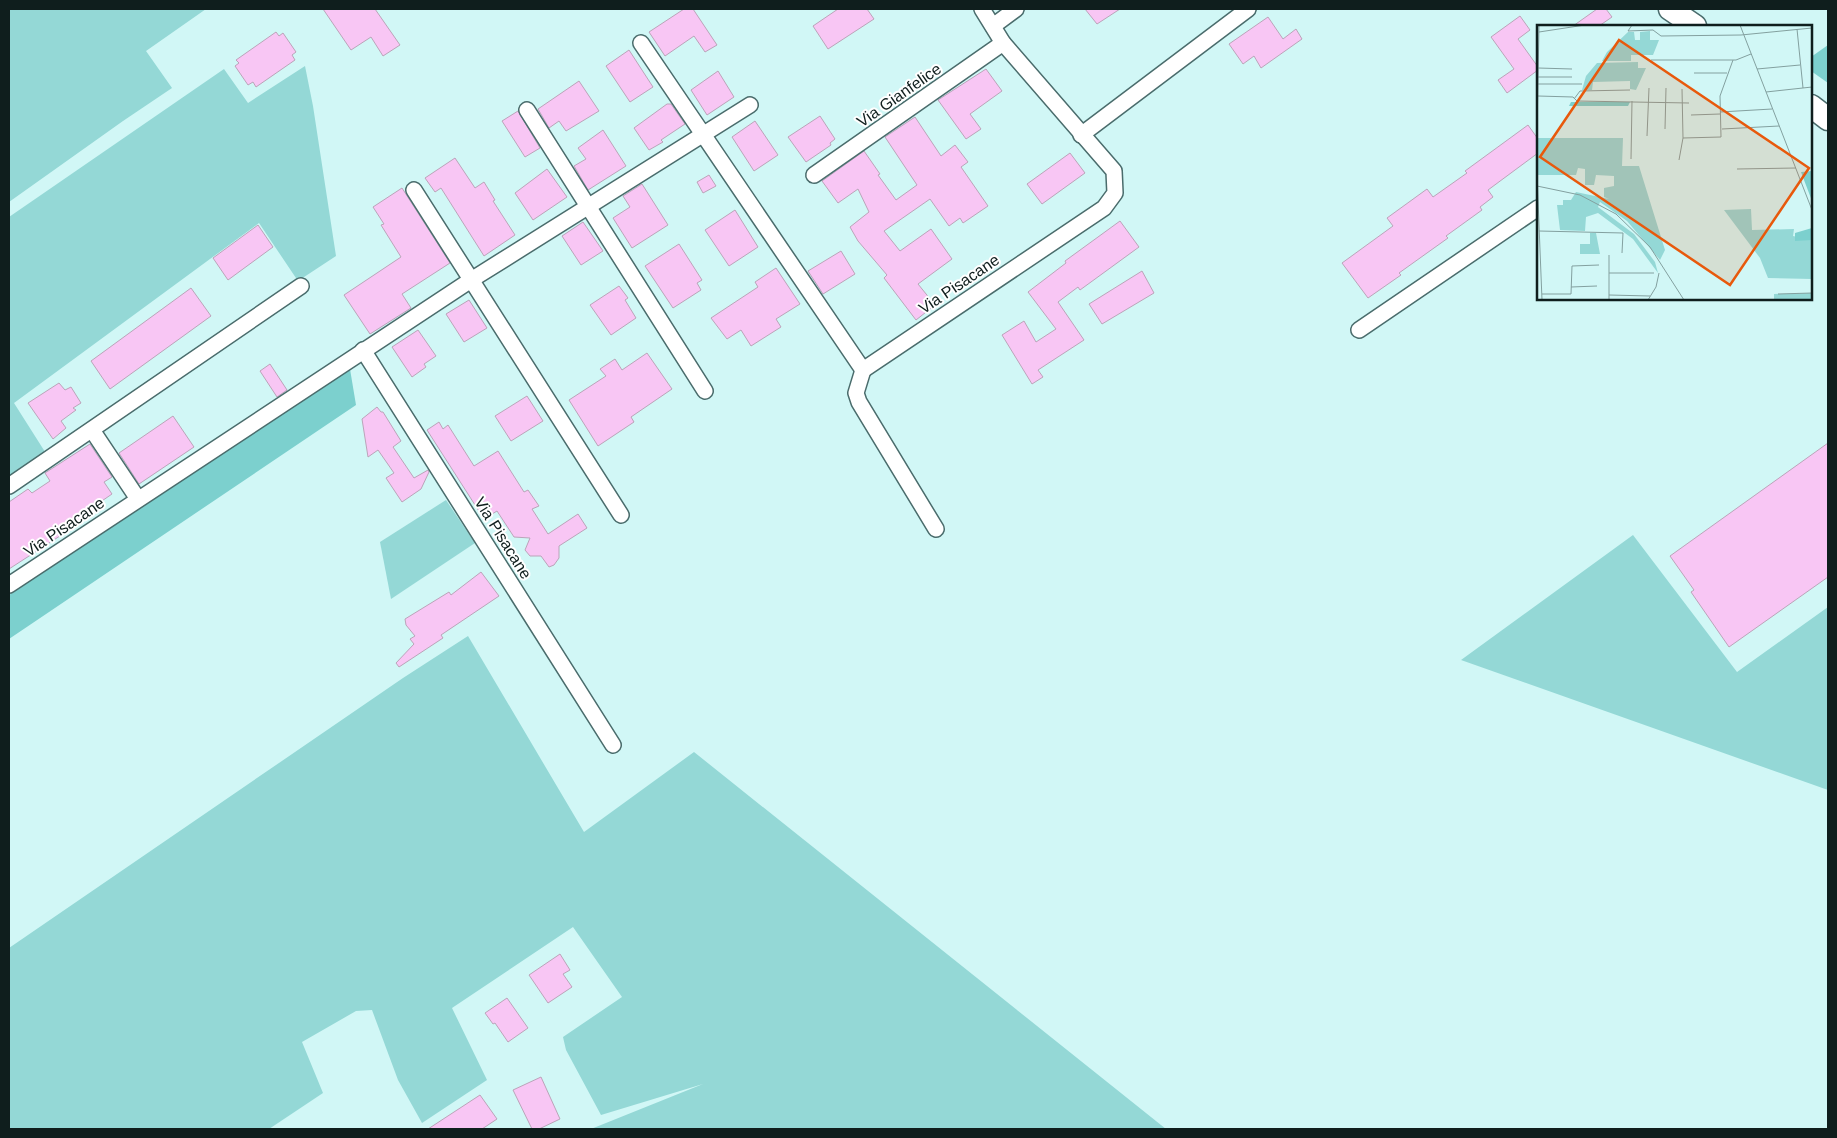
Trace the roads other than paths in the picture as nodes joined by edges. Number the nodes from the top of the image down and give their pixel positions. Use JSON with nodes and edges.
{"nodes":[{"id":1,"x":982,"y":9,"type":"edge"},
{"id":2,"x":1016,"y":9,"type":"edge"},
{"id":3,"x":1248,"y":9,"type":"edge"},
{"id":4,"x":1670,"y":9,"type":"edge"},
{"id":5,"x":1694,"y":25,"type":"edge"},
{"id":6,"x":993,"y":26,"type":"junction"},
{"id":7,"x":641,"y":43,"type":"dead end"},
{"id":8,"x":1003,"y":43,"type":"junction"},
{"id":9,"x":750,"y":104,"type":"dead end"},
{"id":10,"x":1812,"y":107,"type":"edge"},
{"id":11,"x":527,"y":110,"type":"dead end"},
{"id":12,"x":1828,"y":119,"type":"edge"},
{"id":13,"x":703,"y":133,"type":"junction"},
{"id":14,"x":1081,"y":135,"type":"junction"},
{"id":15,"x":814,"y":175,"type":"dead end"},
{"id":16,"x":414,"y":190,"type":"dead end"},
{"id":17,"x":587,"y":206,"type":"junction"},
{"id":18,"x":1537,"y":209,"type":"edge"},
{"id":19,"x":471,"y":280,"type":"junction"},
{"id":20,"x":301,"y":286,"type":"dead end"},
{"id":21,"x":1359,"y":330,"type":"dead end"},
{"id":22,"x":363,"y":350,"type":"junction"},
{"id":23,"x":863,"y":370,"type":"junction"},
{"id":24,"x":705,"y":391,"type":"dead end"},
{"id":25,"x":92,"y":430,"type":"junction"},
{"id":26,"x":9,"y":486,"type":"edge"},
{"id":27,"x":138,"y":499,"type":"junction"},
{"id":28,"x":620,"y":515,"type":"dead end"},
{"id":29,"x":936,"y":530,"type":"dead end"},
{"id":30,"x":9,"y":585,"type":"edge"},
{"id":31,"x":613,"y":745,"type":"dead end"}],
"edges":[{"from":1,"to":6,"type":"street","name":"Via Pisacane"},
{"from":2,"to":6,"type":"street"},
{"from":3,"to":14,"type":"street"},
{"from":4,"to":5,"type":"main road"},
{"from":6,"to":8,"type":"street","name":"Via Pisacane"},
{"from":7,"to":13,"type":"street"},
{"from":8,"to":14,"type":"street","name":"Via Pisacane"},
{"from":8,"to":15,"type":"street","name":"Via Gianfelice"},
{"from":9,"to":13,"type":"street","name":"Via Pisacane"},
{"from":10,"to":12,"type":"main road"},
{"from":11,"to":17,"type":"street"},
{"from":13,"to":17,"type":"street","name":"Via Pisacane"},
{"from":13,"to":23,"type":"street"},
{"from":14,"to":23,"type":"street","name":"Via Pisacane"},
{"from":16,"to":19,"type":"street"},
{"from":17,"to":19,"type":"street","name":"Via Pisacane"},
{"from":17,"to":24,"type":"street"},
{"from":18,"to":21,"type":"street"},
{"from":19,"to":22,"type":"street","name":"Via Pisacane"},
{"from":19,"to":28,"type":"street"},
{"from":20,"to":25,"type":"street"},
{"from":22,"to":27,"type":"street","name":"Via Pisacane"},
{"from":22,"to":31,"type":"street","name":"Via Pisacane"},
{"from":23,"to":29,"type":"street"},
{"from":25,"to":26,"type":"street"},
{"from":25,"to":27,"type":"street"},
{"from":27,"to":30,"type":"street","name":"Via Pisacane"}]}
